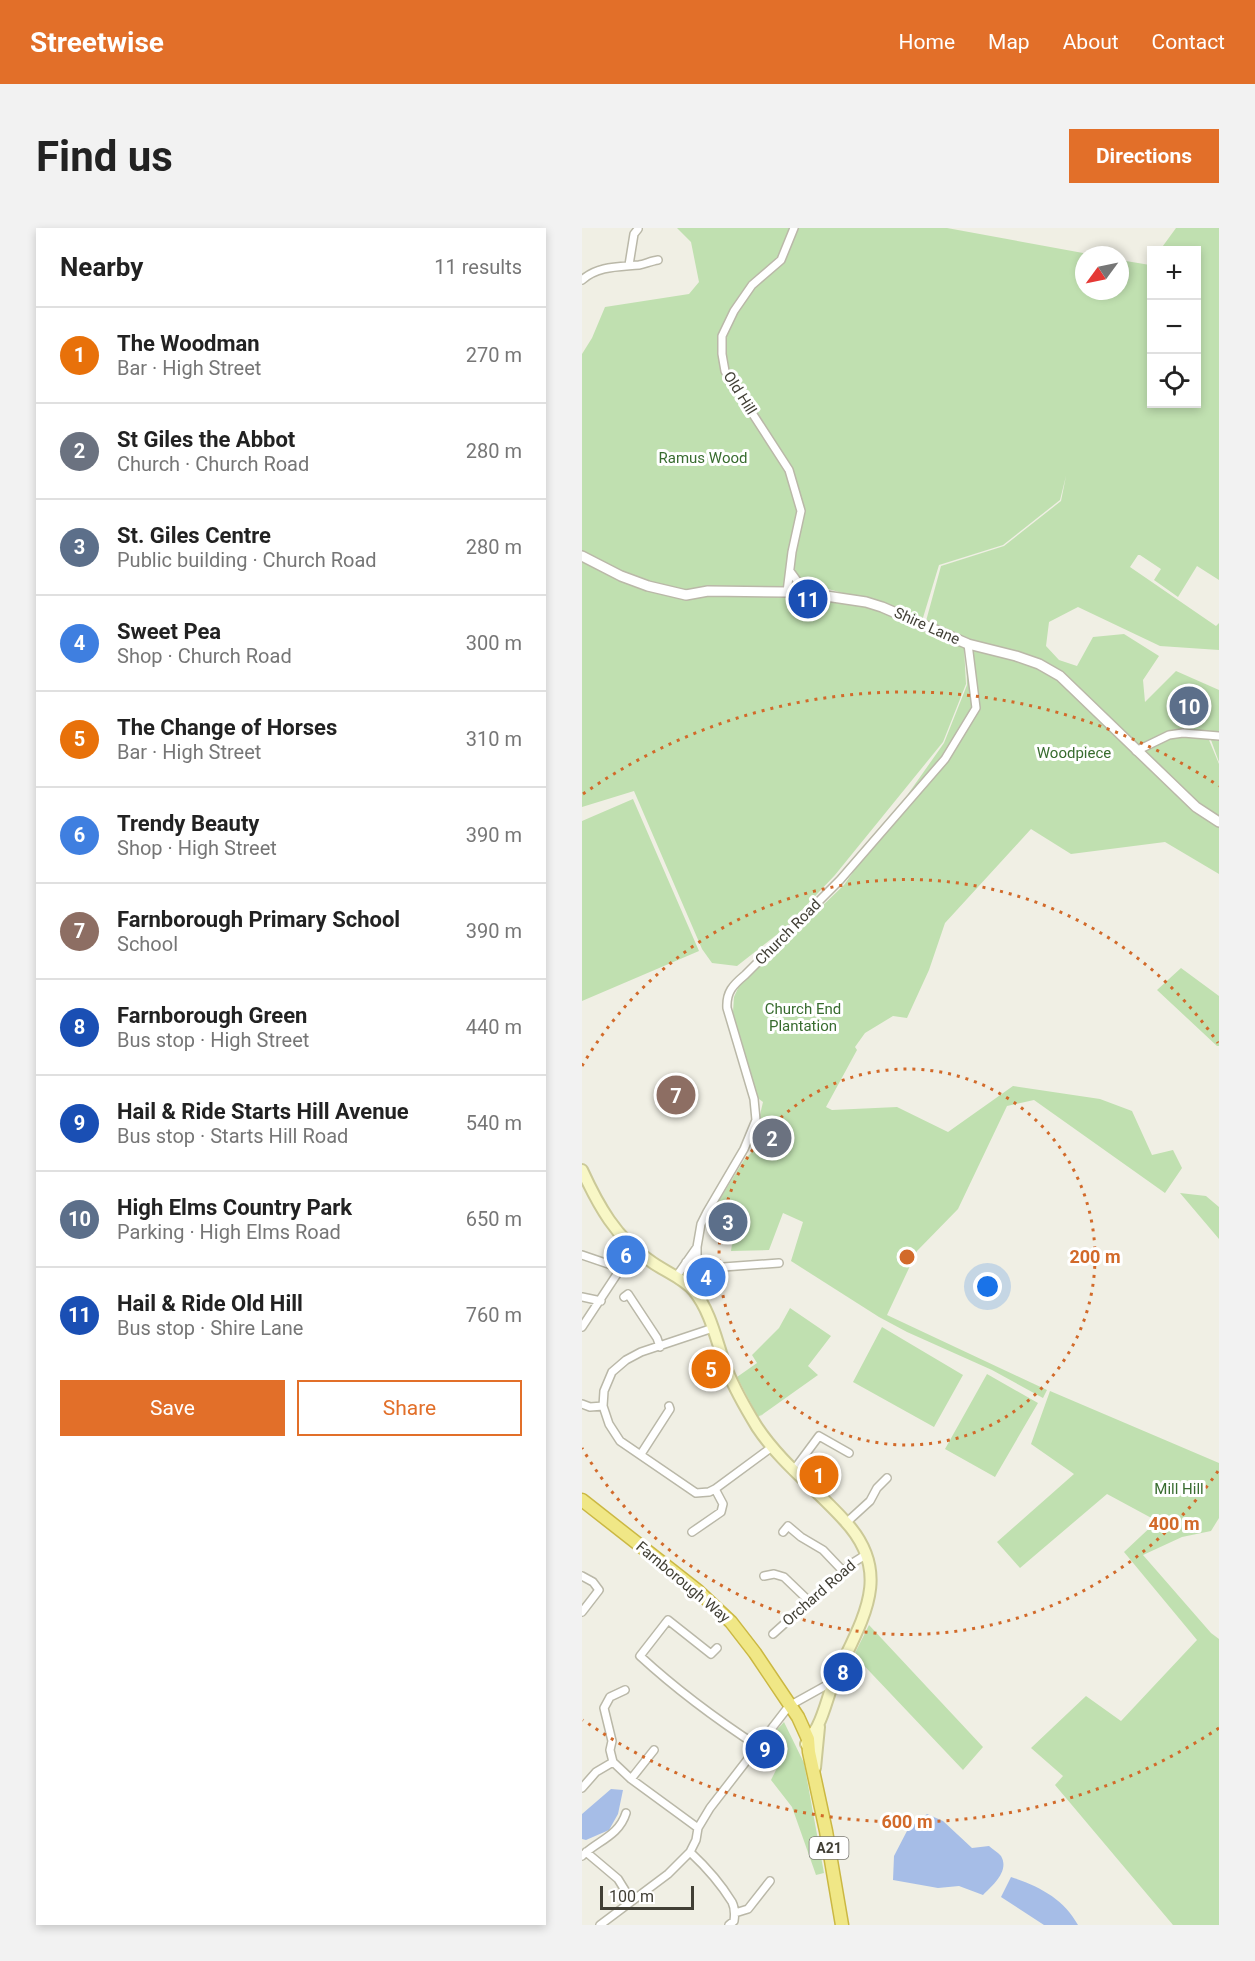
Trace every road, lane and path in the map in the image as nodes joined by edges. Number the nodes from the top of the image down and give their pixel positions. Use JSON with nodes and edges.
{"nodes":[{"id":1,"x":794,"y":228,"type":"edge"},
{"id":2,"x":638,"y":229,"type":"edge"},
{"id":3,"x":658,"y":260,"type":"dead end"},
{"id":4,"x":629,"y":265,"type":"junction"},
{"id":5,"x":582,"y":280,"type":"edge"},
{"id":6,"x":582,"y":556,"type":"edge"},
{"id":7,"x":790,"y":571,"type":"junction"},
{"id":8,"x":787,"y":592,"type":"junction"},
{"id":9,"x":806,"y":593,"type":"junction"},
{"id":10,"x":968,"y":644,"type":"junction"},
{"id":11,"x":1219,"y":736,"type":"edge"},
{"id":12,"x":1136,"y":751,"type":"junction"},
{"id":13,"x":1219,"y":822,"type":"edge"},
{"id":14,"x":582,"y":1170,"type":"edge"},
{"id":15,"x":697,"y":1246,"type":"junction"},
{"id":16,"x":582,"y":1255,"type":"edge"},
{"id":17,"x":642,"y":1256,"type":"junction"},
{"id":18,"x":686,"y":1262,"type":"junction"},
{"id":19,"x":779,"y":1263,"type":"dead end"},
{"id":20,"x":621,"y":1268,"type":"junction"},
{"id":21,"x":696,"y":1269,"type":"junction"},
{"id":22,"x":676,"y":1277,"type":"junction"},
{"id":23,"x":694,"y":1292,"type":"junction"},
{"id":24,"x":624,"y":1297,"type":"dead end"},
{"id":25,"x":582,"y":1298,"type":"edge"},
{"id":26,"x":601,"y":1300,"type":"junction"},
{"id":27,"x":582,"y":1327,"type":"edge"},
{"id":28,"x":712,"y":1328,"type":"junction"},
{"id":29,"x":660,"y":1347,"type":"junction"},
{"id":30,"x":582,"y":1404,"type":"edge"},
{"id":31,"x":603,"y":1406,"type":"junction"},
{"id":32,"x":669,"y":1406,"type":"dead end"},
{"id":33,"x":772,"y":1447,"type":"junction"},
{"id":34,"x":849,"y":1453,"type":"dead end"},
{"id":35,"x":641,"y":1454,"type":"junction"},
{"id":36,"x":793,"y":1471,"type":"junction"},
{"id":37,"x":887,"y":1478,"type":"dead end"},
{"id":38,"x":715,"y":1489,"type":"junction"},
{"id":39,"x":582,"y":1500,"type":"edge"},
{"id":40,"x":847,"y":1522,"type":"junction"},
{"id":41,"x":692,"y":1532,"type":"dead end"},
{"id":42,"x":783,"y":1532,"type":"dead end"},
{"id":43,"x":867,"y":1554,"type":"junction"},
{"id":44,"x":843,"y":1571,"type":"junction"},
{"id":45,"x":582,"y":1576,"type":"edge"},
{"id":46,"x":764,"y":1576,"type":"dead end"},
{"id":47,"x":809,"y":1601,"type":"junction"},
{"id":48,"x":582,"y":1612,"type":"edge"},
{"id":49,"x":773,"y":1635,"type":"dead end"},
{"id":50,"x":717,"y":1648,"type":"dead end"},
{"id":51,"x":832,"y":1684,"type":"junction"},
{"id":52,"x":625,"y":1690,"type":"dead end"},
{"id":53,"x":789,"y":1706,"type":"junction"},
{"id":54,"x":819,"y":1724,"type":"junction"},
{"id":55,"x":807,"y":1746,"type":"junction"},
{"id":56,"x":759,"y":1747,"type":"junction"},
{"id":57,"x":654,"y":1749,"type":"dead end"},
{"id":58,"x":613,"y":1762,"type":"junction"},
{"id":59,"x":814,"y":1772,"type":"junction"},
{"id":60,"x":632,"y":1779,"type":"junction"},
{"id":61,"x":582,"y":1788,"type":"edge"},
{"id":62,"x":626,"y":1814,"type":"dead end"},
{"id":63,"x":698,"y":1828,"type":"junction"},
{"id":64,"x":690,"y":1852,"type":"junction"},
{"id":65,"x":584,"y":1854,"type":"edge"},
{"id":66,"x":770,"y":1881,"type":"dead end"},
{"id":67,"x":631,"y":1900,"type":"junction"},
{"id":68,"x":735,"y":1913,"type":"junction"},
{"id":69,"x":600,"y":1925,"type":"edge"},
{"id":70,"x":729,"y":1925,"type":"edge"},
{"id":71,"x":842,"y":1925,"type":"edge"}],
"edges":[{"from":1,"to":7,"type":"street","name":"Old Hill"},
{"from":2,"to":4,"type":"street"},
{"from":3,"to":4,"type":"street"},
{"from":4,"to":5,"type":"street"},
{"from":6,"to":8,"type":"street","name":"Shire Lane"},
{"from":7,"to":8,"type":"street","name":"Old Hill"},
{"from":7,"to":9,"type":"street"},
{"from":8,"to":9,"type":"street","name":"Shire Lane"},
{"from":9,"to":10,"type":"street","name":"Shire Lane"},
{"from":10,"to":12,"type":"street","name":"Shire Lane"},
{"from":10,"to":15,"type":"street","name":"Church Road"},
{"from":11,"to":12,"type":"street"},
{"from":12,"to":13,"type":"street","name":"Shire Lane"},
{"from":14,"to":17,"type":"main road"},
{"from":15,"to":18,"type":"street","name":"Church Road"},
{"from":15,"to":21,"type":"street","name":"Church Road"},
{"from":16,"to":20,"type":"street"},
{"from":17,"to":20,"type":"street"},
{"from":17,"to":22,"type":"main road"},
{"from":18,"to":21,"type":"street"},
{"from":18,"to":22,"type":"street","name":"Church Road"},
{"from":19,"to":21,"type":"street"},
{"from":20,"to":26,"type":"street"},
{"from":21,"to":23,"type":"street","name":"Church Road"},
{"from":22,"to":23,"type":"main road"},
{"from":23,"to":28,"type":"main road"},
{"from":24,"to":29,"type":"street"},
{"from":25,"to":26,"type":"street"},
{"from":26,"to":27,"type":"street"},
{"from":28,"to":29,"type":"street"},
{"from":28,"to":33,"type":"main road"},
{"from":29,"to":31,"type":"street"},
{"from":30,"to":31,"type":"street"},
{"from":31,"to":35,"type":"street"},
{"from":32,"to":35,"type":"street"},
{"from":33,"to":36,"type":"main road"},
{"from":33,"to":38,"type":"street"},
{"from":34,"to":36,"type":"street"},
{"from":35,"to":38,"type":"street"},
{"from":36,"to":40,"type":"main road"},
{"from":37,"to":40,"type":"street"},
{"from":38,"to":41,"type":"street"},
{"from":39,"to":53,"type":"highway","name":"Farnborough Way","number":"A21"},
{"from":40,"to":43,"type":"main road"},
{"from":42,"to":44,"type":"street"},
{"from":43,"to":44,"type":"street","name":"Orchard Road"},
{"from":43,"to":51,"type":"main road"},
{"from":44,"to":47,"type":"street","name":"Orchard Road"},
{"from":45,"to":48,"type":"street"},
{"from":46,"to":47,"type":"street"},
{"from":47,"to":49,"type":"street","name":"Orchard Road"},
{"from":50,"to":56,"type":"street"},
{"from":51,"to":53,"type":"street"},
{"from":51,"to":54,"type":"main road"},
{"from":52,"to":58,"type":"street"},
{"from":53,"to":55,"type":"highway","number":"A21"},
{"from":53,"to":56,"type":"street"},
{"from":54,"to":55,"type":"main road"},
{"from":54,"to":59,"type":"main road"},
{"from":55,"to":59,"type":"highway","number":"A21"},
{"from":56,"to":63,"type":"street"},
{"from":57,"to":60,"type":"street"},
{"from":58,"to":60,"type":"street"},
{"from":58,"to":61,"type":"street"},
{"from":59,"to":71,"type":"highway","number":"A21"},
{"from":60,"to":63,"type":"street"},
{"from":62,"to":65,"type":"street"},
{"from":63,"to":64,"type":"street"},
{"from":64,"to":67,"type":"street"},
{"from":64,"to":68,"type":"street"},
{"from":65,"to":67,"type":"street"},
{"from":66,"to":68,"type":"street"},
{"from":67,"to":69,"type":"street"},
{"from":68,"to":70,"type":"street"}]}
